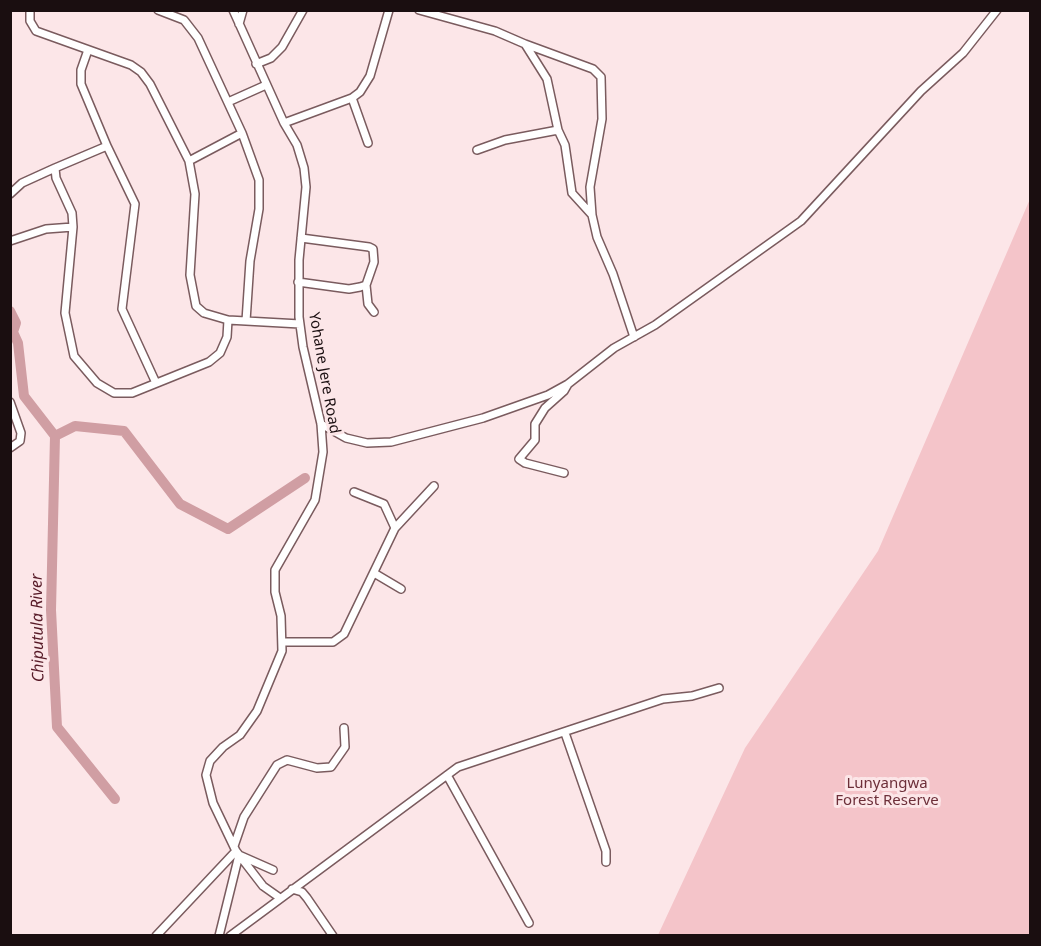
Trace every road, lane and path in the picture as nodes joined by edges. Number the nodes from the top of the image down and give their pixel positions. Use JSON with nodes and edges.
{"nodes":[{"id":1,"x":30,"y":10,"type":"edge"},
{"id":2,"x":158,"y":10,"type":"edge"},
{"id":3,"x":233,"y":10,"type":"edge"},
{"id":4,"x":243,"y":10,"type":"edge"},
{"id":5,"x":303,"y":10,"type":"edge"},
{"id":6,"x":389,"y":10,"type":"edge"},
{"id":7,"x":419,"y":10,"type":"edge"},
{"id":8,"x":997,"y":10,"type":"edge"},
{"id":9,"x":239,"y":24,"type":"junction"},
{"id":10,"x":525,"y":44,"type":"junction"},
{"id":11,"x":88,"y":50,"type":"junction"},
{"id":12,"x":256,"y":64,"type":"junction"},
{"id":13,"x":266,"y":85,"type":"junction"},
{"id":14,"x":352,"y":98,"type":"junction"},
{"id":15,"x":228,"y":102,"type":"junction"},
{"id":16,"x":284,"y":123,"type":"junction"},
{"id":17,"x":558,"y":130,"type":"junction"},
{"id":18,"x":242,"y":133,"type":"junction"},
{"id":19,"x":368,"y":143,"type":"dead end"},
{"id":20,"x":107,"y":146,"type":"junction"},
{"id":21,"x":477,"y":150,"type":"dead end"},
{"id":22,"x":189,"y":161,"type":"junction"},
{"id":23,"x":55,"y":168,"type":"junction"},
{"id":24,"x":10,"y":194,"type":"edge"},
{"id":25,"x":592,"y":215,"type":"junction"},
{"id":26,"x":73,"y":227,"type":"junction"},
{"id":27,"x":301,"y":238,"type":"junction"},
{"id":28,"x":10,"y":240,"type":"edge"},
{"id":29,"x":298,"y":282,"type":"junction"},
{"id":30,"x":366,"y":285,"type":"junction"},
{"id":31,"x":374,"y":312,"type":"dead end"},
{"id":32,"x":228,"y":320,"type":"junction"},
{"id":33,"x":246,"y":321,"type":"junction"},
{"id":34,"x":300,"y":324,"type":"junction"},
{"id":35,"x":634,"y":338,"type":"junction"},
{"id":36,"x":156,"y":383,"type":"junction"},
{"id":37,"x":568,"y":384,"type":"junction"},
{"id":38,"x":10,"y":402,"type":"edge"},
{"id":39,"x":321,"y":424,"type":"junction"},
{"id":40,"x":10,"y":448,"type":"edge"},
{"id":41,"x":564,"y":473,"type":"dead end"},
{"id":42,"x":434,"y":486,"type":"dead end"},
{"id":43,"x":354,"y":492,"type":"dead end"},
{"id":44,"x":395,"y":528,"type":"junction"},
{"id":45,"x":374,"y":573,"type":"junction"},
{"id":46,"x":401,"y":589,"type":"dead end"},
{"id":47,"x":282,"y":642,"type":"junction"},
{"id":48,"x":719,"y":688,"type":"dead end"},
{"id":49,"x":344,"y":728,"type":"dead end"},
{"id":50,"x":565,"y":733,"type":"junction"},
{"id":51,"x":447,"y":775,"type":"junction"},
{"id":52,"x":236,"y":851,"type":"junction"},
{"id":53,"x":606,"y":862,"type":"dead end"},
{"id":54,"x":273,"y":870,"type":"dead end"},
{"id":55,"x":292,"y":889,"type":"junction"},
{"id":56,"x":280,"y":898,"type":"junction"},
{"id":57,"x":529,"y":923,"type":"dead end"},
{"id":58,"x":156,"y":936,"type":"edge"},
{"id":59,"x":219,"y":936,"type":"edge"},
{"id":60,"x":230,"y":936,"type":"edge"},
{"id":61,"x":333,"y":936,"type":"edge"}],
"edges":[{"from":1,"to":11,"type":"street"},
{"from":2,"to":15,"type":"street"},
{"from":3,"to":9,"type":"street","name":"Yohane Jere Road"},
{"from":4,"to":9,"type":"street"},
{"from":5,"to":12,"type":"street"},
{"from":6,"to":14,"type":"street"},
{"from":7,"to":10,"type":"street"},
{"from":8,"to":35,"type":"street"},
{"from":9,"to":12,"type":"street","name":"Yohane Jere Road"},
{"from":10,"to":17,"type":"street"},
{"from":10,"to":25,"type":"street"},
{"from":11,"to":20,"type":"street"},
{"from":11,"to":22,"type":"street"},
{"from":12,"to":13,"type":"street","name":"Yohane Jere Road"},
{"from":13,"to":15,"type":"street"},
{"from":13,"to":16,"type":"street","name":"Yohane Jere Road"},
{"from":14,"to":16,"type":"street"},
{"from":14,"to":19,"type":"street"},
{"from":15,"to":18,"type":"street"},
{"from":16,"to":27,"type":"street","name":"Yohane Jere Road"},
{"from":17,"to":21,"type":"street"},
{"from":17,"to":25,"type":"street"},
{"from":18,"to":22,"type":"street"},
{"from":18,"to":33,"type":"street"},
{"from":20,"to":23,"type":"street"},
{"from":20,"to":36,"type":"street"},
{"from":22,"to":32,"type":"street"},
{"from":23,"to":24,"type":"street"},
{"from":23,"to":26,"type":"street"},
{"from":25,"to":35,"type":"street"},
{"from":26,"to":28,"type":"street"},
{"from":26,"to":36,"type":"street"},
{"from":27,"to":29,"type":"street","name":"Yohane Jere Road"},
{"from":27,"to":30,"type":"street"},
{"from":29,"to":30,"type":"street"},
{"from":29,"to":34,"type":"street","name":"Yohane Jere Road"},
{"from":30,"to":31,"type":"street"},
{"from":32,"to":33,"type":"street"},
{"from":32,"to":36,"type":"street"},
{"from":33,"to":34,"type":"street"},
{"from":34,"to":39,"type":"street","name":"Yohane Jere Road"},
{"from":35,"to":37,"type":"street"},
{"from":37,"to":39,"type":"street"},
{"from":37,"to":41,"type":"street"},
{"from":38,"to":40,"type":"street"},
{"from":39,"to":47,"type":"street","name":"Yohane Jere Road"},
{"from":42,"to":44,"type":"street"},
{"from":43,"to":44,"type":"street"},
{"from":44,"to":45,"type":"street"},
{"from":45,"to":46,"type":"street"},
{"from":45,"to":47,"type":"street"},
{"from":47,"to":52,"type":"street","name":"Yohane Jere Road"},
{"from":48,"to":50,"type":"street"},
{"from":49,"to":52,"type":"street"},
{"from":50,"to":51,"type":"street"},
{"from":50,"to":53,"type":"street"},
{"from":51,"to":55,"type":"street"},
{"from":51,"to":57,"type":"street"},
{"from":52,"to":54,"type":"street"},
{"from":52,"to":56,"type":"street","name":"Yohane Jere Road"},
{"from":52,"to":58,"type":"street"},
{"from":52,"to":59,"type":"street"},
{"from":55,"to":56,"type":"street"},
{"from":55,"to":61,"type":"street"},
{"from":56,"to":60,"type":"street"}]}
